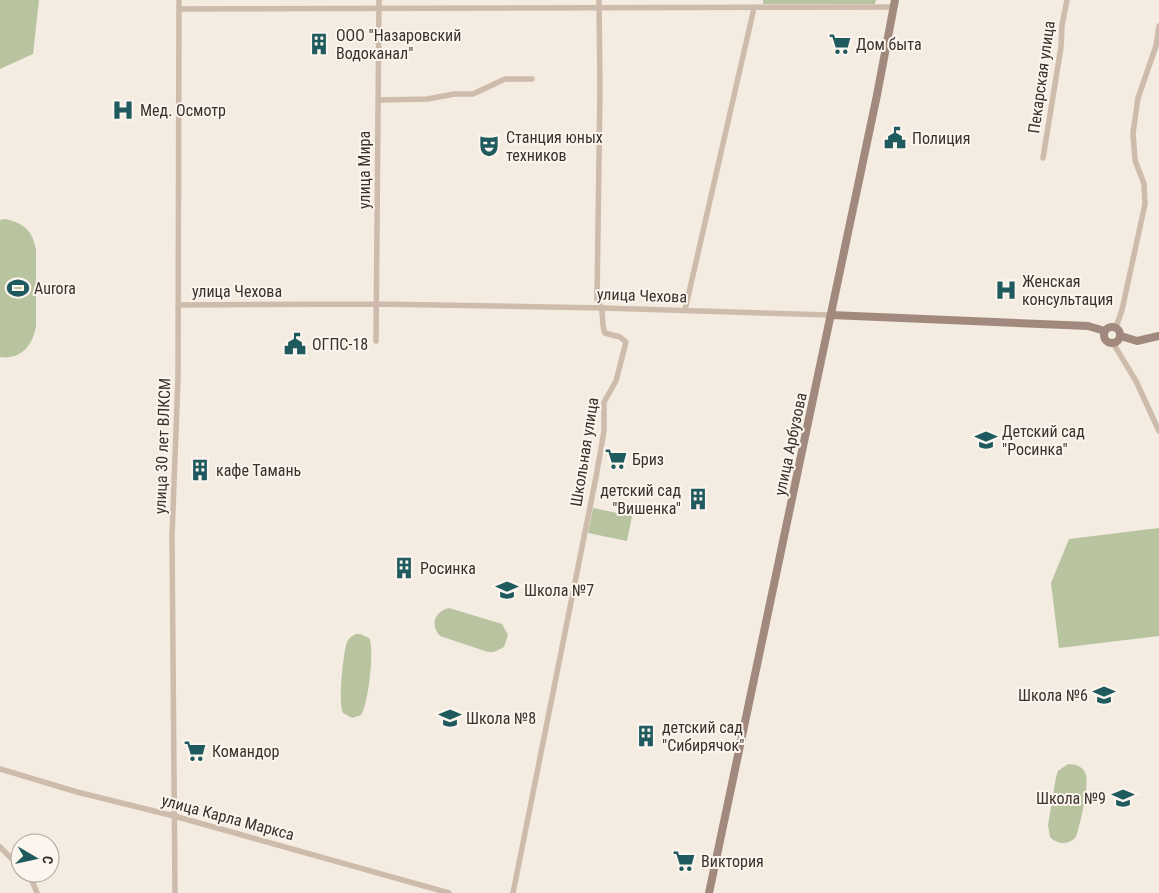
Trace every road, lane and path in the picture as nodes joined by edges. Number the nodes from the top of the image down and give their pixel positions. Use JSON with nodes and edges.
{"nodes":[{"id":1,"x":179,"y":0,"type":"edge"},
{"id":2,"x":292,"y":0,"type":"edge"},
{"id":3,"x":379,"y":0,"type":"edge"},
{"id":4,"x":599,"y":0,"type":"edge"},
{"id":5,"x":690,"y":0,"type":"edge"},
{"id":6,"x":1068,"y":0,"type":"edge"},
{"id":7,"x":894,"y":4,"type":"edge"},
{"id":8,"x":599,"y":8,"type":"junction"},
{"id":9,"x":690,"y":8,"type":"junction"},
{"id":10,"x":754,"y":8,"type":"junction"},
{"id":11,"x":179,"y":9,"type":"junction"},
{"id":12,"x":292,"y":9,"type":"junction"},
{"id":13,"x":379,"y":9,"type":"junction"},
{"id":14,"x":1159,"y":26,"type":"edge"},
{"id":15,"x":532,"y":79,"type":"dead end"},
{"id":16,"x":379,"y":100,"type":"junction"},
{"id":17,"x":1043,"y":158,"type":"dead end"},
{"id":18,"x":377,"y":304,"type":"junction"},
{"id":19,"x":178,"y":305,"type":"junction"},
{"id":20,"x":603,"y":308,"type":"junction"},
{"id":21,"x":685,"y":310,"type":"junction"},
{"id":22,"x":831,"y":315,"type":"junction"},
{"id":23,"x":1116,"y":327,"type":"junction"},
{"id":24,"x":1105,"y":331,"type":"junction"},
{"id":25,"x":1121,"y":336,"type":"junction"},
{"id":26,"x":1159,"y":336,"type":"edge"},
{"id":27,"x":376,"y":341,"type":"dead end"},
{"id":28,"x":1113,"y":343,"type":"junction"},
{"id":29,"x":1159,"y":431,"type":"edge"},
{"id":30,"x":0,"y":769,"type":"edge"},
{"id":31,"x":174,"y":816,"type":"junction"},
{"id":32,"x":0,"y":848,"type":"edge"},
{"id":33,"x":10,"y":858,"type":"edge"},
{"id":34,"x":175,"y":893,"type":"edge"},
{"id":35,"x":449,"y":893,"type":"edge"},
{"id":36,"x":513,"y":893,"type":"edge"},
{"id":37,"x":709,"y":893,"type":"edge"}],
"edges":[{"from":1,"to":11,"type":"street","name":"улица 30 лет ВЛКСМ"},
{"from":2,"to":12,"type":"street"},
{"from":3,"to":13,"type":"street","name":"улица Мира"},
{"from":4,"to":8,"type":"street","name":"Школьная улица"},
{"from":5,"to":9,"type":"street"},
{"from":6,"to":17,"type":"street","name":"Пекарская улица"},
{"from":7,"to":10,"type":"street"},
{"from":7,"to":22,"type":"street","name":"улица Арбузова"},
{"from":8,"to":9,"type":"street"},
{"from":8,"to":13,"type":"street"},
{"from":8,"to":20,"type":"street","name":"Школьная улица"},
{"from":9,"to":10,"type":"street"},
{"from":10,"to":21,"type":"street"},
{"from":11,"to":12,"type":"street"},
{"from":11,"to":19,"type":"street","name":"улица 30 лет ВЛКСМ"},
{"from":12,"to":13,"type":"street"},
{"from":13,"to":16,"type":"street","name":"улица Мира"},
{"from":14,"to":23,"type":"street"},
{"from":15,"to":16,"type":"street"},
{"from":16,"to":18,"type":"street","name":"улица Мира"},
{"from":18,"to":19,"type":"street","name":"улица Чехова"},
{"from":18,"to":20,"type":"street","name":"улица Чехова"},
{"from":18,"to":27,"type":"street","name":"улица Мира"},
{"from":19,"to":31,"type":"street","name":"улица 30 лет ВЛКСМ"},
{"from":20,"to":21,"type":"street","name":"улица Чехова"},
{"from":20,"to":36,"type":"street","name":"Школьная улица"},
{"from":21,"to":22,"type":"street","name":"улица Чехова"},
{"from":22,"to":24,"type":"street","name":"улица Чехова"},
{"from":22,"to":37,"type":"street","name":"улица Арбузова"},
{"from":23,"to":24,"type":"street"},
{"from":23,"to":25,"type":"street"},
{"from":24,"to":28,"type":"street"},
{"from":25,"to":26,"type":"street"},
{"from":25,"to":28,"type":"street"},
{"from":28,"to":29,"type":"street"},
{"from":30,"to":31,"type":"street","name":"улица Карла Маркса"},
{"from":31,"to":34,"type":"street","name":"улица 30 лет ВЛКСМ"},
{"from":31,"to":35,"type":"street","name":"улица Карла Маркса"},
{"from":32,"to":33,"type":"street"}]}
